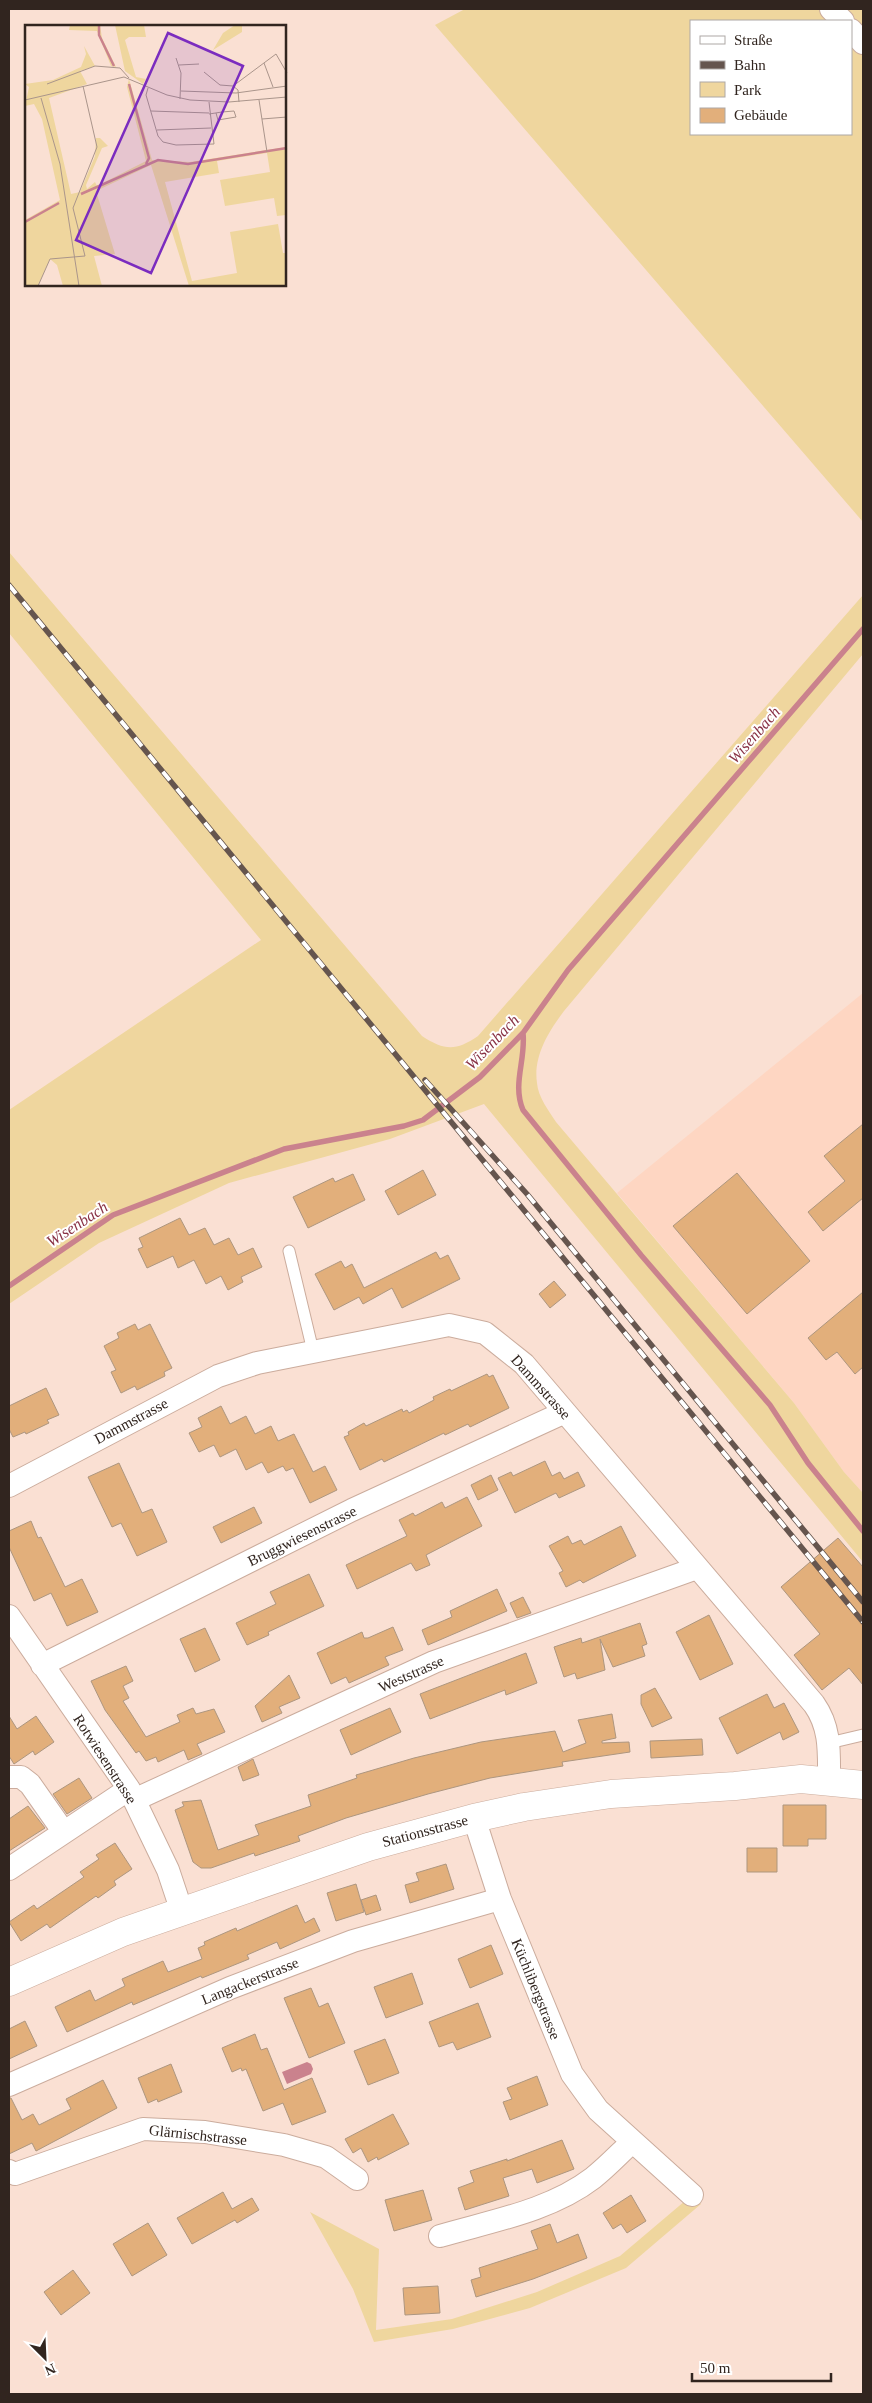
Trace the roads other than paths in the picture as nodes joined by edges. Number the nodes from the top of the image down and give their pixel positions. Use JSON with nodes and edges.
{"nodes":[{"id":1,"x":831,"y":9,"type":"edge"},
{"id":2,"x":842,"y":20,"type":"edge"},
{"id":3,"x":852,"y":31,"type":"edge"},
{"id":4,"x":863,"y":43,"type":"edge"},
{"id":5,"x":289,"y":1251,"type":"dead end"},
{"id":6,"x":313,"y":1351,"type":"junction"},
{"id":7,"x":565,"y":1412,"type":"junction"},
{"id":8,"x":9,"y":1486,"type":"edge"},
{"id":9,"x":697,"y":1568,"type":"junction"},
{"id":10,"x":9,"y":1616,"type":"edge"},
{"id":11,"x":42,"y":1664,"type":"junction"},
{"id":12,"x":863,"y":1735,"type":"edge"},
{"id":13,"x":829,"y":1743,"type":"junction"},
{"id":14,"x":9,"y":1777,"type":"edge"},
{"id":15,"x":829,"y":1781,"type":"junction"},
{"id":16,"x":863,"y":1785,"type":"edge"},
{"id":17,"x":131,"y":1795,"type":"junction"},
{"id":18,"x":474,"y":1818,"type":"junction"},
{"id":19,"x":63,"y":1831,"type":"junction"},
{"id":20,"x":9,"y":1869,"type":"edge"},
{"id":21,"x":500,"y":1899,"type":"junction"},
{"id":22,"x":182,"y":1912,"type":"junction"},
{"id":23,"x":9,"y":1982,"type":"edge"},
{"id":24,"x":9,"y":2085,"type":"edge"},
{"id":25,"x":632,"y":2142,"type":"junction"},
{"id":26,"x":11,"y":2178,"type":"edge"},
{"id":27,"x":357,"y":2178,"type":"dead end"},
{"id":28,"x":692,"y":2195,"type":"dead end"},
{"id":29,"x":440,"y":2236,"type":"dead end"}],
"edges":[{"from":1,"to":2,"type":"street"},
{"from":3,"to":4,"type":"street"},
{"from":5,"to":6,"type":"lane"},
{"from":6,"to":7,"type":"street","name":"Dammstrasse"},
{"from":6,"to":8,"type":"street","name":"Dammstrasse"},
{"from":7,"to":9,"type":"street","name":"Dammstrasse"},
{"from":7,"to":11,"type":"street","name":"Bruggwiesenstrasse"},
{"from":9,"to":13,"type":"street","name":"Dammstrasse"},
{"from":9,"to":17,"type":"street","name":"Weststrasse"},
{"from":10,"to":11,"type":"street","name":"Rotwiesenstrasse"},
{"from":11,"to":17,"type":"street","name":"Rotwiesenstrasse"},
{"from":12,"to":13,"type":"lane"},
{"from":13,"to":15,"type":"street","name":"Dammstrasse"},
{"from":14,"to":19,"type":"street"},
{"from":15,"to":16,"type":"street","name":"Stationsstrasse"},
{"from":15,"to":18,"type":"street","name":"Stationsstrasse"},
{"from":17,"to":19,"type":"street","name":"Weststrasse"},
{"from":17,"to":22,"type":"street","name":"Rotwiesenstrasse"},
{"from":18,"to":21,"type":"street","name":"Küchlibergstrasse"},
{"from":18,"to":22,"type":"street","name":"Stationsstrasse"},
{"from":19,"to":20,"type":"street","name":"Weststrasse"},
{"from":21,"to":24,"type":"street","name":"Langackerstrasse"},
{"from":21,"to":25,"type":"street","name":"Küchlibergstrasse"},
{"from":22,"to":23,"type":"street","name":"Stationsstrasse"},
{"from":25,"to":28,"type":"street","name":"Küchlibergstrasse"},
{"from":25,"to":29,"type":"street"},
{"from":26,"to":27,"type":"street","name":"Glärnischstrasse"}]}
